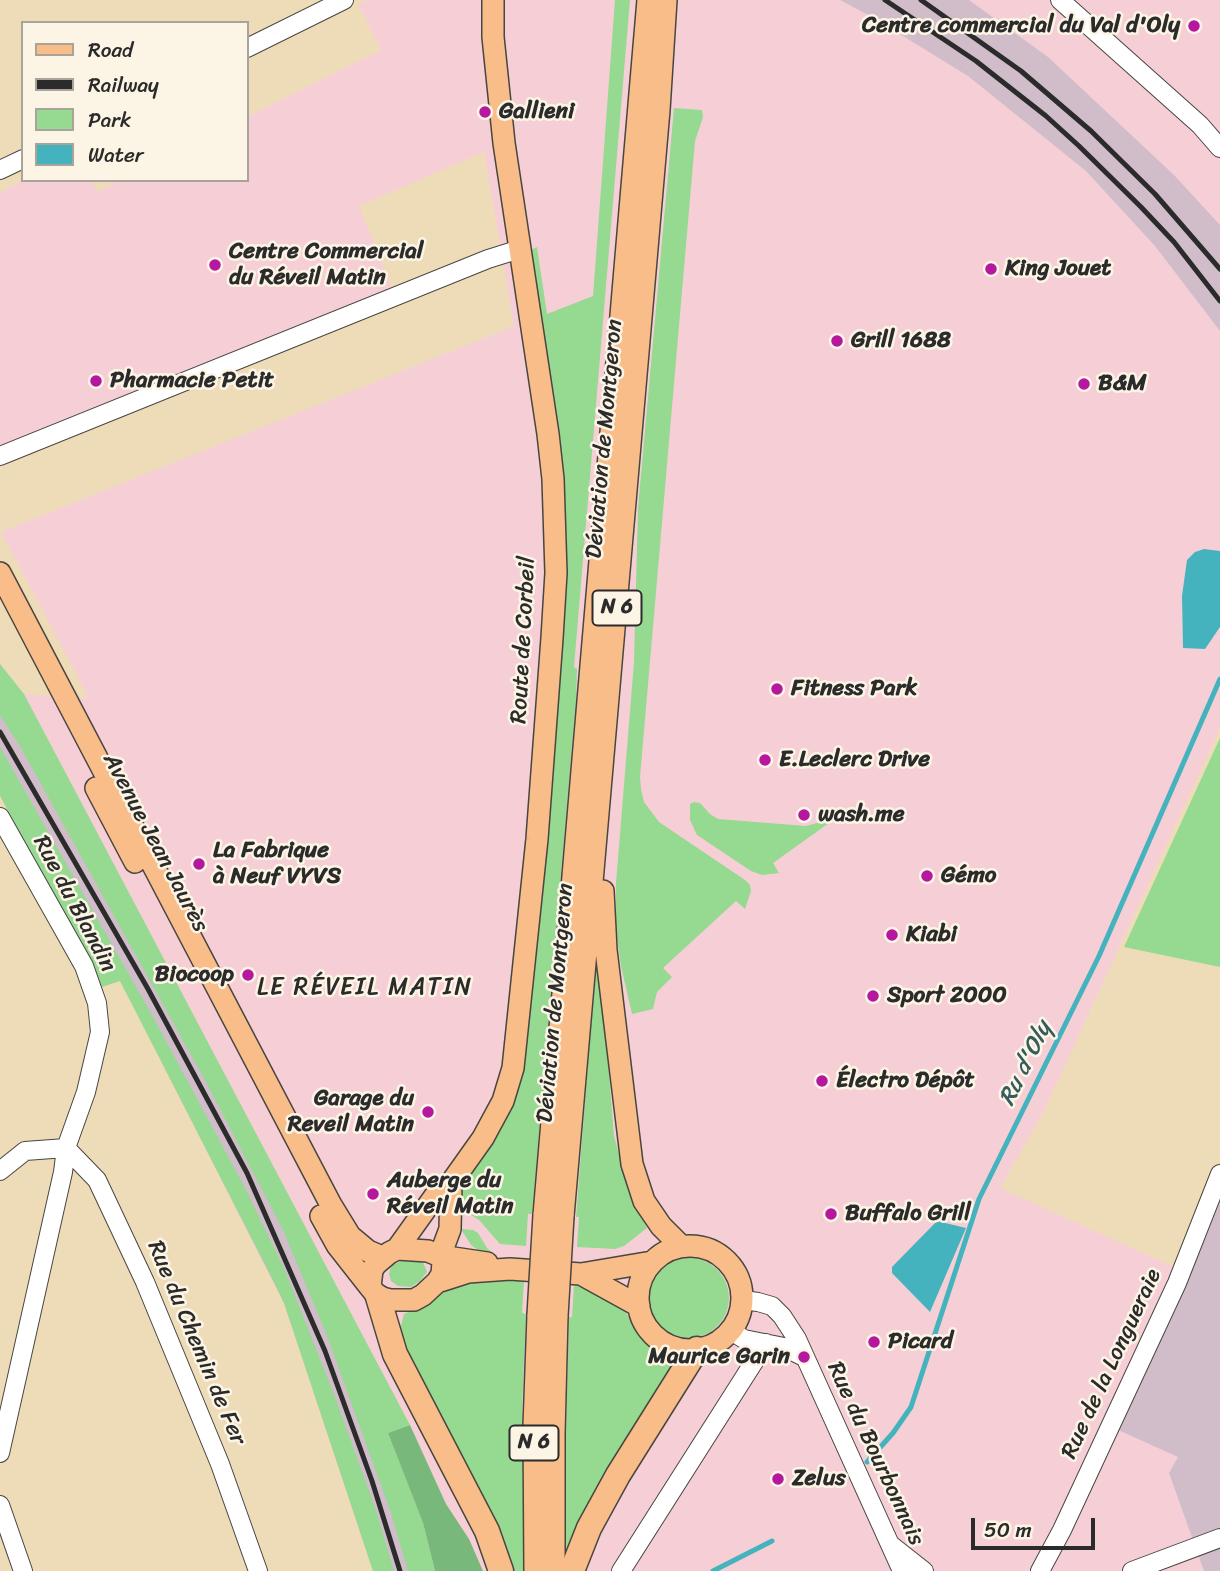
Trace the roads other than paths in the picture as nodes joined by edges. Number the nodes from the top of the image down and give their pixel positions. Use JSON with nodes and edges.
{"nodes":[{"id":1,"x":344,"y":0,"type":"edge"},
{"id":2,"x":493,"y":0,"type":"edge"},
{"id":3,"x":648,"y":0,"type":"edge"},
{"id":4,"x":666,"y":0,"type":"edge"},
{"id":5,"x":1060,"y":0,"type":"edge"},
{"id":6,"x":248,"y":48,"type":"edge"},
{"id":7,"x":1220,"y":148,"type":"edge"},
{"id":8,"x":21,"y":160,"type":"edge"},
{"id":9,"x":0,"y":170,"type":"edge"},
{"id":10,"x":520,"y":249,"type":"junction"},
{"id":11,"x":0,"y":456,"type":"edge"},
{"id":12,"x":0,"y":573,"type":"edge"},
{"id":13,"x":0,"y":603,"type":"edge"},
{"id":14,"x":0,"y":817,"type":"edge"},
{"id":15,"x":598,"y":828,"type":"junction"},
{"id":16,"x":66,"y":1148,"type":"junction"},
{"id":17,"x":0,"y":1171,"type":"edge"},
{"id":18,"x":1220,"y":1174,"type":"edge"},
{"id":19,"x":451,"y":1183,"type":"junction"},
{"id":20,"x":553,"y":1215,"type":"junction"},
{"id":21,"x":450,"y":1230,"type":"junction"},
{"id":22,"x":681,"y":1246,"type":"junction"},
{"id":23,"x":390,"y":1253,"type":"junction"},
{"id":24,"x":440,"y":1256,"type":"junction"},
{"id":25,"x":472,"y":1259,"type":"junction"},
{"id":26,"x":652,"y":1262,"type":"junction"},
{"id":27,"x":510,"y":1269,"type":"junction"},
{"id":28,"x":581,"y":1274,"type":"junction"},
{"id":29,"x":438,"y":1282,"type":"junction"},
{"id":30,"x":374,"y":1292,"type":"junction"},
{"id":31,"x":743,"y":1300,"type":"junction"},
{"id":32,"x":639,"y":1306,"type":"junction"},
{"id":33,"x":547,"y":1316,"type":"junction"},
{"id":34,"x":731,"y":1331,"type":"junction"},
{"id":35,"x":766,"y":1343,"type":"junction"},
{"id":36,"x":697,"y":1349,"type":"junction"},
{"id":37,"x":804,"y":1357,"type":"junction"},
{"id":38,"x":0,"y":1453,"type":"edge"},
{"id":39,"x":0,"y":1505,"type":"edge"},
{"id":40,"x":1220,"y":1538,"type":"edge"},
{"id":41,"x":889,"y":1543,"type":"junction"},
{"id":42,"x":23,"y":1571,"type":"edge"},
{"id":43,"x":258,"y":1571,"type":"edge"},
{"id":44,"x":501,"y":1571,"type":"edge"},
{"id":45,"x":535,"y":1571,"type":"edge"},
{"id":46,"x":554,"y":1571,"type":"edge"},
{"id":47,"x":572,"y":1571,"type":"edge"},
{"id":48,"x":621,"y":1571,"type":"edge"},
{"id":49,"x":902,"y":1571,"type":"edge"},
{"id":50,"x":924,"y":1571,"type":"edge"},
{"id":51,"x":1040,"y":1571,"type":"edge"},
{"id":52,"x":1132,"y":1571,"type":"edge"}],
"edges":[{"from":1,"to":6,"type":"street"},
{"from":2,"to":10,"type":"main road","name":"Route de Corbeil"},
{"from":3,"to":20,"type":"main road","name":"Déviation de Montgeron","number":"N 6"},
{"from":4,"to":15,"type":"main road","name":"Déviation de Montgeron","number":"N 6"},
{"from":5,"to":7,"type":"street"},
{"from":8,"to":9,"type":"street"},
{"from":10,"to":11,"type":"street"},
{"from":10,"to":19,"type":"main road","name":"Route de Corbeil"},
{"from":12,"to":23,"type":"main road"},
{"from":13,"to":30,"type":"main road","name":"Avenue Jean Jaurès"},
{"from":14,"to":16,"type":"street","name":"Rue du Blandin"},
{"from":15,"to":20,"type":"main road","name":"Déviation de Montgeron","number":"N 6"},
{"from":15,"to":22,"type":"main road"},
{"from":16,"to":17,"type":"street"},
{"from":16,"to":38,"type":"street","name":"Rue du Blandin"},
{"from":16,"to":43,"type":"street","name":"Rue du Chemin de Fer"},
{"from":18,"to":51,"type":"street","name":"Rue de la Longueraie"},
{"from":19,"to":21,"type":"main road"},
{"from":19,"to":23,"type":"main road","name":"Route de Corbeil"},
{"from":20,"to":33,"type":"main road","number":"N 6","bridge":true},
{"from":21,"to":24,"type":"main road"},
{"from":21,"to":25,"type":"main road"},
{"from":22,"to":26,"type":"main road"},
{"from":22,"to":31,"type":"main road"},
{"from":23,"to":24,"type":"main road"},
{"from":23,"to":30,"type":"main road"},
{"from":24,"to":25,"type":"main road"},
{"from":24,"to":29,"type":"main road"},
{"from":25,"to":27,"type":"main road"},
{"from":26,"to":28,"type":"main road"},
{"from":26,"to":32,"type":"main road"},
{"from":27,"to":28,"type":"main road"},
{"from":27,"to":29,"type":"main road"},
{"from":28,"to":32,"type":"main road"},
{"from":29,"to":30,"type":"main road"},
{"from":30,"to":44,"type":"highway"},
{"from":31,"to":34,"type":"main road"},
{"from":31,"to":37,"type":"street"},
{"from":32,"to":36,"type":"main road"},
{"from":33,"to":45,"type":"main road","number":"N 6"},
{"from":33,"to":46,"type":"main road","number":"N 6"},
{"from":34,"to":35,"type":"street","name":"Rue du Bourbonnais"},
{"from":34,"to":36,"type":"main road"},
{"from":35,"to":37,"type":"street","name":"Rue du Bourbonnais"},
{"from":35,"to":48,"type":"street"},
{"from":36,"to":47,"type":"highway"},
{"from":37,"to":41,"type":"street","name":"Rue du Bourbonnais"},
{"from":39,"to":42,"type":"street"},
{"from":40,"to":52,"type":"street"},
{"from":41,"to":49,"type":"street","name":"Rue du Bourbonnais"},
{"from":41,"to":50,"type":"street"}]}
